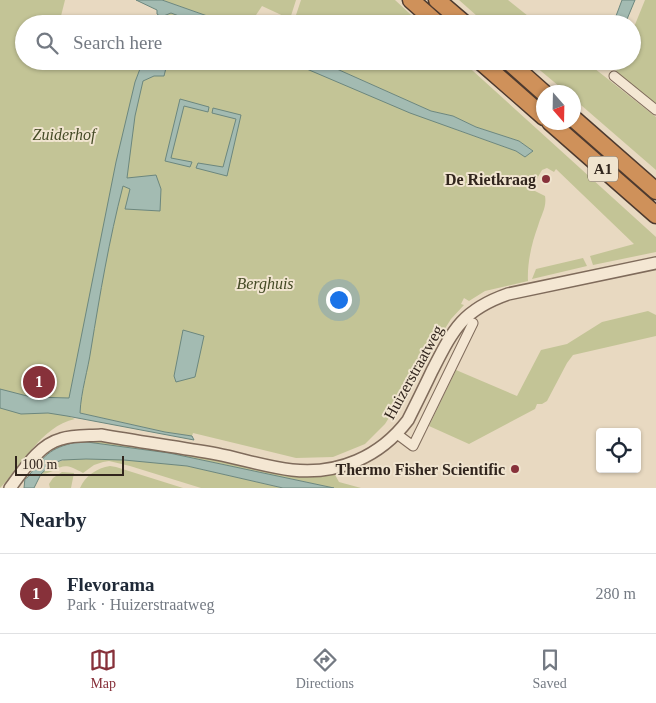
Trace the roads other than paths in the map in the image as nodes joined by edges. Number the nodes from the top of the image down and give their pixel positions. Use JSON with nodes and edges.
{"nodes":[{"id":1,"x":411,"y":0,"type":"edge"},
{"id":2,"x":437,"y":0,"type":"edge"},
{"id":3,"x":428,"y":15,"type":"edge"},
{"id":4,"x":454,"y":15,"type":"edge"},
{"id":5,"x":490,"y":70,"type":"edge"},
{"id":6,"x":518,"y":70,"type":"edge"},
{"id":7,"x":614,"y":76,"type":"dead end"},
{"id":8,"x":536,"y":86,"type":"edge"},
{"id":9,"x":536,"y":109,"type":"edge"},
{"id":10,"x":656,"y":110,"type":"edge"},
{"id":11,"x":581,"y":125,"type":"edge"},
{"id":12,"x":559,"y":130,"type":"edge"},
{"id":13,"x":656,"y":191,"type":"edge"},
{"id":14,"x":656,"y":215,"type":"edge"},
{"id":15,"x":656,"y":263,"type":"edge"},
{"id":16,"x":473,"y":324,"type":"dead end"},
{"id":17,"x":434,"y":369,"type":"junction"},
{"id":18,"x":447,"y":375,"type":"junction"},
{"id":19,"x":397,"y":434,"type":"junction"},
{"id":20,"x":10,"y":488,"type":"edge"}],
"edges":[{"from":1,"to":3,"type":"highway"},
{"from":2,"to":4,"type":"highway"},
{"from":5,"to":9,"type":"highway"},
{"from":6,"to":8,"type":"highway"},
{"from":7,"to":10,"type":"street"},
{"from":11,"to":13,"type":"highway","number":"A1"},
{"from":12,"to":14,"type":"highway","number":"A1"},
{"from":15,"to":17,"type":"street","name":"Huizerstraatweg"},
{"from":16,"to":18,"type":"street","name":"Huizerstraatweg"},
{"from":17,"to":18,"type":"street"},
{"from":17,"to":19,"type":"street","name":"Huizerstraatweg"},
{"from":18,"to":19,"type":"street","name":"Huizerstraatweg"},
{"from":19,"to":20,"type":"street","name":"Huizerstraatweg"}]}
